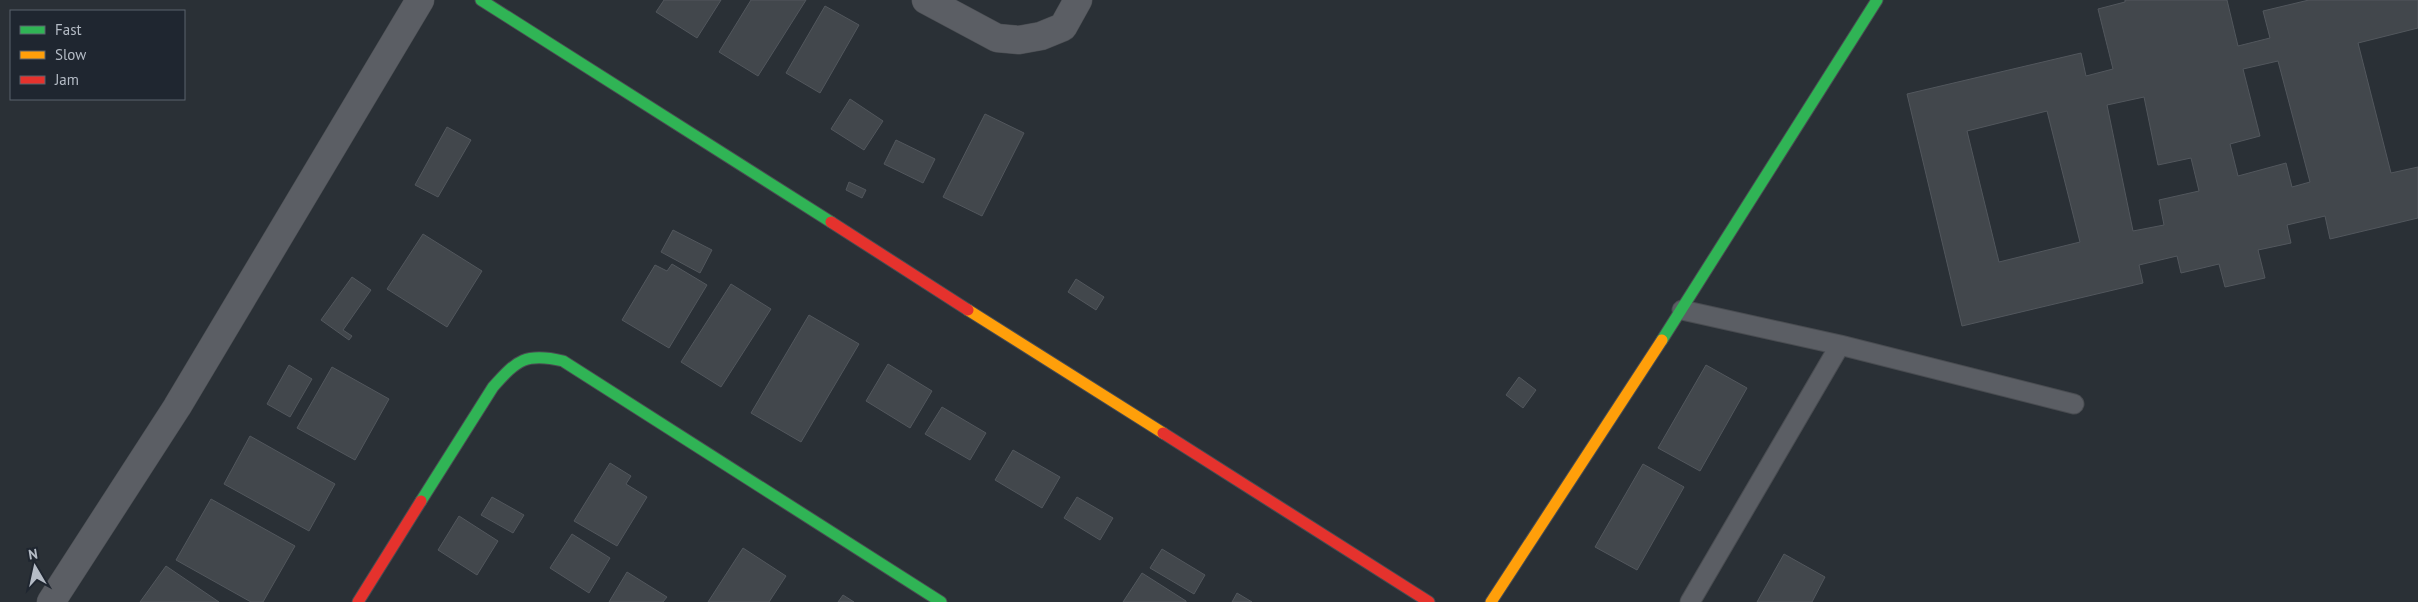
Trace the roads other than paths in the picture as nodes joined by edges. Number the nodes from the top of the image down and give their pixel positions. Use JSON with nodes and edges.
{"nodes":[{"id":1,"x":420,"y":0,"type":"edge"},
{"id":2,"x":481,"y":0,"type":"edge"},
{"id":3,"x":926,"y":0,"type":"edge"},
{"id":4,"x":1078,"y":0,"type":"edge"},
{"id":5,"x":1877,"y":0,"type":"edge"},
{"id":6,"x":1682,"y":310,"type":"junction"},
{"id":7,"x":1840,"y":345,"type":"junction"},
{"id":8,"x":2074,"y":404,"type":"dead end"},
{"id":9,"x":51,"y":602,"type":"edge"},
{"id":10,"x":358,"y":602,"type":"edge"},
{"id":11,"x":940,"y":602,"type":"edge"},
{"id":12,"x":1429,"y":602,"type":"edge"},
{"id":13,"x":1491,"y":602,"type":"edge"},
{"id":14,"x":1690,"y":602,"type":"edge"}],
"edges":[{"from":1,"to":9,"type":"street"},
{"from":2,"to":12,"type":"street"},
{"from":3,"to":4,"type":"street"},
{"from":5,"to":6,"type":"street"},
{"from":6,"to":7,"type":"lane"},
{"from":6,"to":13,"type":"street"},
{"from":7,"to":8,"type":"lane"},
{"from":7,"to":14,"type":"lane"},
{"from":10,"to":11,"type":"street"}]}
